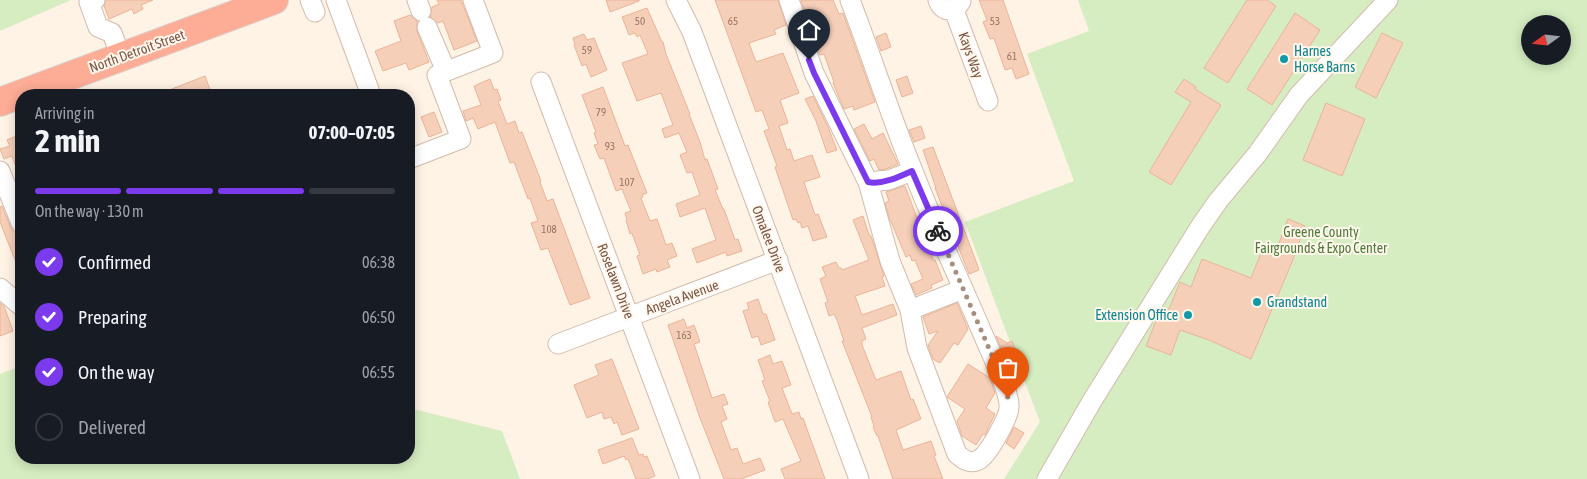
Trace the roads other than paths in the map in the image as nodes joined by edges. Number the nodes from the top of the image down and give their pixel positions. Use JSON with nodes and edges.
{"nodes":[{"id":1,"x":95,"y":0,"type":"edge"},
{"id":2,"x":274,"y":0,"type":"edge"},
{"id":3,"x":336,"y":0,"type":"edge"},
{"id":4,"x":473,"y":0,"type":"edge"},
{"id":5,"x":676,"y":0,"type":"edge"},
{"id":6,"x":789,"y":0,"type":"edge"},
{"id":7,"x":850,"y":0,"type":"edge"},
{"id":8,"x":938,"y":0,"type":"edge"},
{"id":9,"x":1388,"y":0,"type":"edge"},
{"id":10,"x":958,"y":5,"type":"edge"},
{"id":11,"x":232,"y":7,"type":"edge"},
{"id":12,"x":422,"y":13,"type":"edge"},
{"id":13,"x":121,"y":57,"type":"junction"},
{"id":14,"x":446,"y":71,"type":"junction"},
{"id":15,"x":541,"y":82,"type":"dead end"},
{"id":16,"x":45,"y":89,"type":"edge"},
{"id":17,"x":371,"y":89,"type":"edge"},
{"id":18,"x":988,"y":101,"type":"dead end"},
{"id":19,"x":415,"y":157,"type":"edge"},
{"id":20,"x":0,"y":171,"type":"edge"},
{"id":21,"x":912,"y":171,"type":"junction"},
{"id":22,"x":868,"y":182,"type":"junction"},
{"id":23,"x":5,"y":198,"type":"edge"},
{"id":24,"x":15,"y":214,"type":"edge"},
{"id":25,"x":778,"y":260,"type":"junction"},
{"id":26,"x":0,"y":288,"type":"edge"},
{"id":27,"x":963,"y":289,"type":"junction"},
{"id":28,"x":15,"y":301,"type":"edge"},
{"id":29,"x":910,"y":310,"type":"junction"},
{"id":30,"x":629,"y":316,"type":"junction"},
{"id":31,"x":558,"y":344,"type":"dead end"},
{"id":32,"x":690,"y":479,"type":"edge"},
{"id":33,"x":859,"y":479,"type":"edge"},
{"id":34,"x":1048,"y":479,"type":"edge"}],
"edges":[{"from":1,"to":13,"type":"street"},
{"from":2,"to":11,"type":"highway","name":"North Detroit Street"},
{"from":3,"to":17,"type":"street"},
{"from":4,"to":14,"type":"street"},
{"from":5,"to":25,"type":"street","name":"Omalee Drive"},
{"from":6,"to":22,"type":"street"},
{"from":7,"to":21,"type":"street"},
{"from":8,"to":10,"type":"street","name":"Kays Way"},
{"from":9,"to":34,"type":"street"},
{"from":10,"to":18,"type":"street","name":"Kays Way"},
{"from":11,"to":13,"type":"highway","name":"North Detroit Street"},
{"from":12,"to":14,"type":"street"},
{"from":13,"to":16,"type":"highway","name":"North Detroit Street"},
{"from":14,"to":19,"type":"street"},
{"from":15,"to":30,"type":"street","name":"Roselawn Drive"},
{"from":20,"to":23,"type":"street"},
{"from":21,"to":22,"type":"street"},
{"from":21,"to":27,"type":"street"},
{"from":22,"to":29,"type":"street"},
{"from":23,"to":24,"type":"street"},
{"from":25,"to":30,"type":"street","name":"Angela Avenue"},
{"from":25,"to":33,"type":"street","name":"Omalee Drive"},
{"from":26,"to":28,"type":"street"},
{"from":27,"to":29,"type":"street"},
{"from":27,"to":29,"type":"street"},
{"from":30,"to":31,"type":"street","name":"Angela Avenue"},
{"from":30,"to":32,"type":"street","name":"Roselawn Drive"}]}
